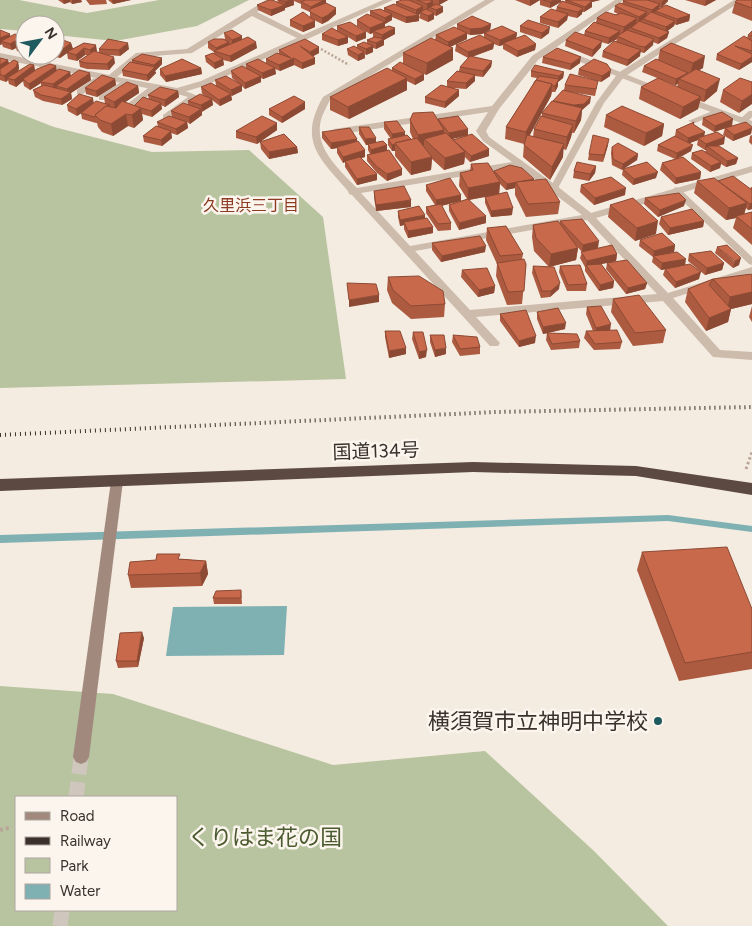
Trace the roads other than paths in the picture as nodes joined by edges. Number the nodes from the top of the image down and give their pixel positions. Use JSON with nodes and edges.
{"nodes":[{"id":1,"x":271,"y":0,"type":"edge"},
{"id":2,"x":389,"y":0,"type":"edge"},
{"id":3,"x":492,"y":0,"type":"edge"},
{"id":4,"x":620,"y":0,"type":"edge"},
{"id":5,"x":739,"y":0,"type":"edge"},
{"id":6,"x":251,"y":12,"type":"junction"},
{"id":7,"x":304,"y":39,"type":"junction"},
{"id":8,"x":550,"y":48,"type":"junction"},
{"id":9,"x":0,"y":56,"type":"edge"},
{"id":10,"x":621,"y":75,"type":"junction"},
{"id":11,"x":106,"y":77,"type":"junction"},
{"id":12,"x":128,"y":82,"type":"junction"},
{"id":13,"x":155,"y":87,"type":"junction"},
{"id":14,"x":177,"y":91,"type":"junction"},
{"id":15,"x":80,"y":92,"type":"edge"},
{"id":16,"x":102,"y":98,"type":"edge"},
{"id":17,"x":495,"y":108,"type":"junction"},
{"id":18,"x":125,"y":110,"type":"edge"},
{"id":19,"x":718,"y":112,"type":"junction"},
{"id":20,"x":752,"y":113,"type":"edge"},
{"id":21,"x":166,"y":117,"type":"edge"},
{"id":22,"x":692,"y":121,"type":"edge"},
{"id":23,"x":743,"y":121,"type":"junction"},
{"id":24,"x":752,"y":124,"type":"edge"},
{"id":25,"x":315,"y":135,"type":"junction"},
{"id":26,"x":520,"y":164,"type":"junction"},
{"id":27,"x":752,"y":170,"type":"edge"},
{"id":28,"x":554,"y":188,"type":"junction"},
{"id":29,"x":676,"y":190,"type":"junction"},
{"id":30,"x":352,"y":192,"type":"junction"},
{"id":31,"x":589,"y":217,"type":"junction"},
{"id":32,"x":409,"y":249,"type":"junction"},
{"id":33,"x":752,"y":262,"type":"edge"},
{"id":34,"x":752,"y":270,"type":"edge"},
{"id":35,"x":666,"y":297,"type":"junction"},
{"id":36,"x":468,"y":314,"type":"junction"},
{"id":37,"x":494,"y":343,"type":"dead end"},
{"id":38,"x":752,"y":356,"type":"edge"},
{"id":39,"x":0,"y":485,"type":"edge"},
{"id":40,"x":116,"y":487,"type":"junction"},
{"id":41,"x":752,"y":489,"type":"edge"},
{"id":42,"x":81,"y":757,"type":"tunnel mouth"}],
"edges":[{"from":1,"to":6,"type":"street"},
{"from":2,"to":7,"type":"street"},
{"from":3,"to":25,"type":"street"},
{"from":4,"to":8,"type":"street"},
{"from":5,"to":10,"type":"lane"},
{"from":6,"to":7,"type":"street"},
{"from":6,"to":11,"type":"street"},
{"from":7,"to":14,"type":"street"},
{"from":8,"to":10,"type":"street"},
{"from":8,"to":17,"type":"street"},
{"from":9,"to":11,"type":"street"},
{"from":10,"to":19,"type":"street"},
{"from":10,"to":28,"type":"lane"},
{"from":11,"to":12,"type":"street"},
{"from":11,"to":15,"type":"lane"},
{"from":12,"to":13,"type":"street"},
{"from":12,"to":16,"type":"lane"},
{"from":13,"to":14,"type":"street"},
{"from":13,"to":18,"type":"lane"},
{"from":14,"to":21,"type":"lane"},
{"from":17,"to":25,"type":"street"},
{"from":17,"to":26,"type":"street"},
{"from":19,"to":22,"type":"lane"},
{"from":19,"to":23,"type":"street"},
{"from":20,"to":23,"type":"lane"},
{"from":23,"to":24,"type":"street"},
{"from":25,"to":30,"type":"street"},
{"from":26,"to":28,"type":"street"},
{"from":26,"to":30,"type":"street"},
{"from":27,"to":29,"type":"street"},
{"from":28,"to":31,"type":"street"},
{"from":29,"to":31,"type":"street"},
{"from":29,"to":33,"type":"lane"},
{"from":30,"to":32,"type":"street"},
{"from":31,"to":32,"type":"street"},
{"from":31,"to":35,"type":"street"},
{"from":32,"to":36,"type":"street"},
{"from":34,"to":35,"type":"street"},
{"from":35,"to":36,"type":"street"},
{"from":35,"to":38,"type":"street"},
{"from":36,"to":37,"type":"street"},
{"from":39,"to":40,"type":"highway","name":"国道134号"},
{"from":40,"to":41,"type":"highway","name":"国道134号"},
{"from":40,"to":42,"type":"street"}]}
